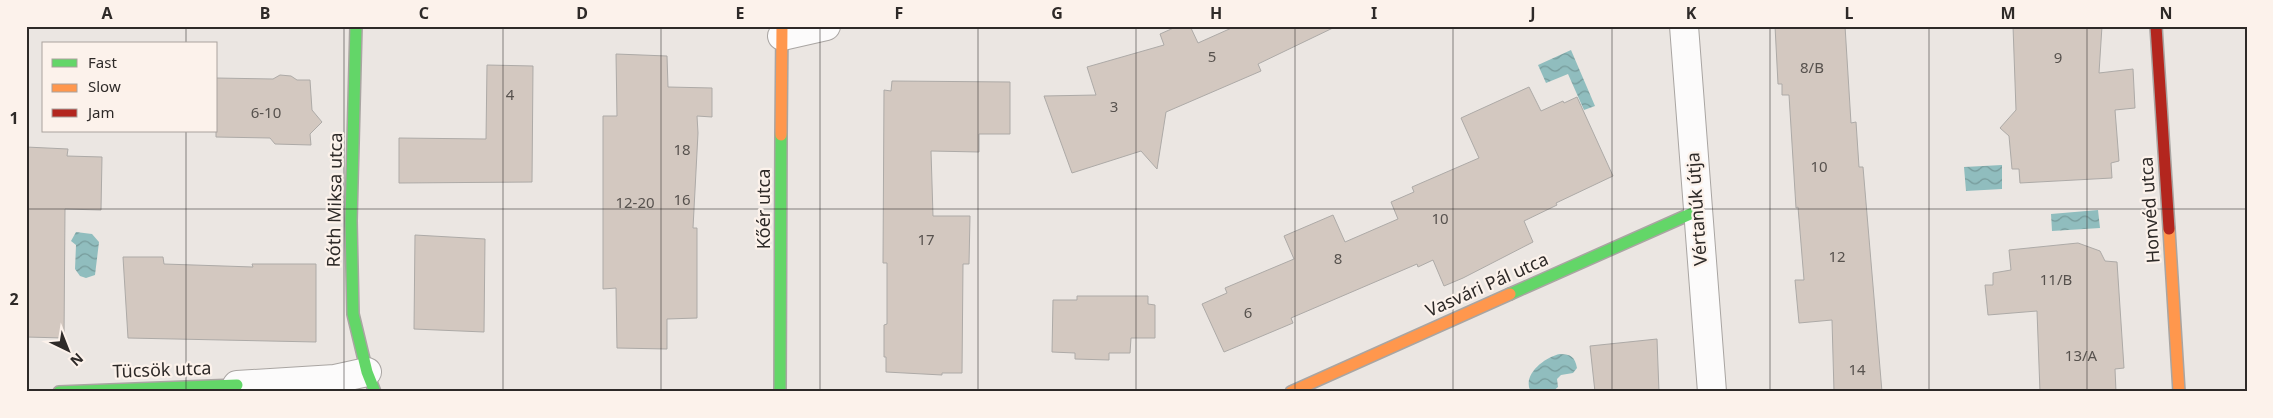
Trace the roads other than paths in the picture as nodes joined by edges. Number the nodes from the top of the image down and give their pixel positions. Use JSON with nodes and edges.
{"nodes":[{"id":1,"x":356,"y":26,"type":"edge"},
{"id":2,"x":826,"y":26,"type":"edge"},
{"id":3,"x":1684,"y":26,"type":"edge"},
{"id":4,"x":2156,"y":26,"type":"edge"},
{"id":5,"x":782,"y":31,"type":"edge"},
{"id":6,"x":1697,"y":211,"type":"junction"},
{"id":7,"x":371,"y":382,"type":"edge"},
{"id":8,"x":237,"y":388,"type":"edge"},
{"id":9,"x":59,"y":392,"type":"edge"},
{"id":10,"x":780,"y":392,"type":"edge"},
{"id":11,"x":1291,"y":392,"type":"edge"},
{"id":12,"x":1712,"y":392,"type":"edge"},
{"id":13,"x":2179,"y":392,"type":"edge"}],
"edges":[{"from":1,"to":7,"type":"street","name":"Róth Miksa utca"},
{"from":2,"to":5,"type":"street"},
{"from":3,"to":6,"type":"street","name":"Vértanúk útja"},
{"from":4,"to":13,"type":"street","name":"Honvéd utca"},
{"from":5,"to":10,"type":"street","name":"Kőér utca"},
{"from":6,"to":11,"type":"street","name":"Vasvári Pál utca"},
{"from":6,"to":12,"type":"street","name":"Vértanúk útja"},
{"from":7,"to":8,"type":"street"},
{"from":8,"to":9,"type":"street","name":"Tücsök utca"}]}
